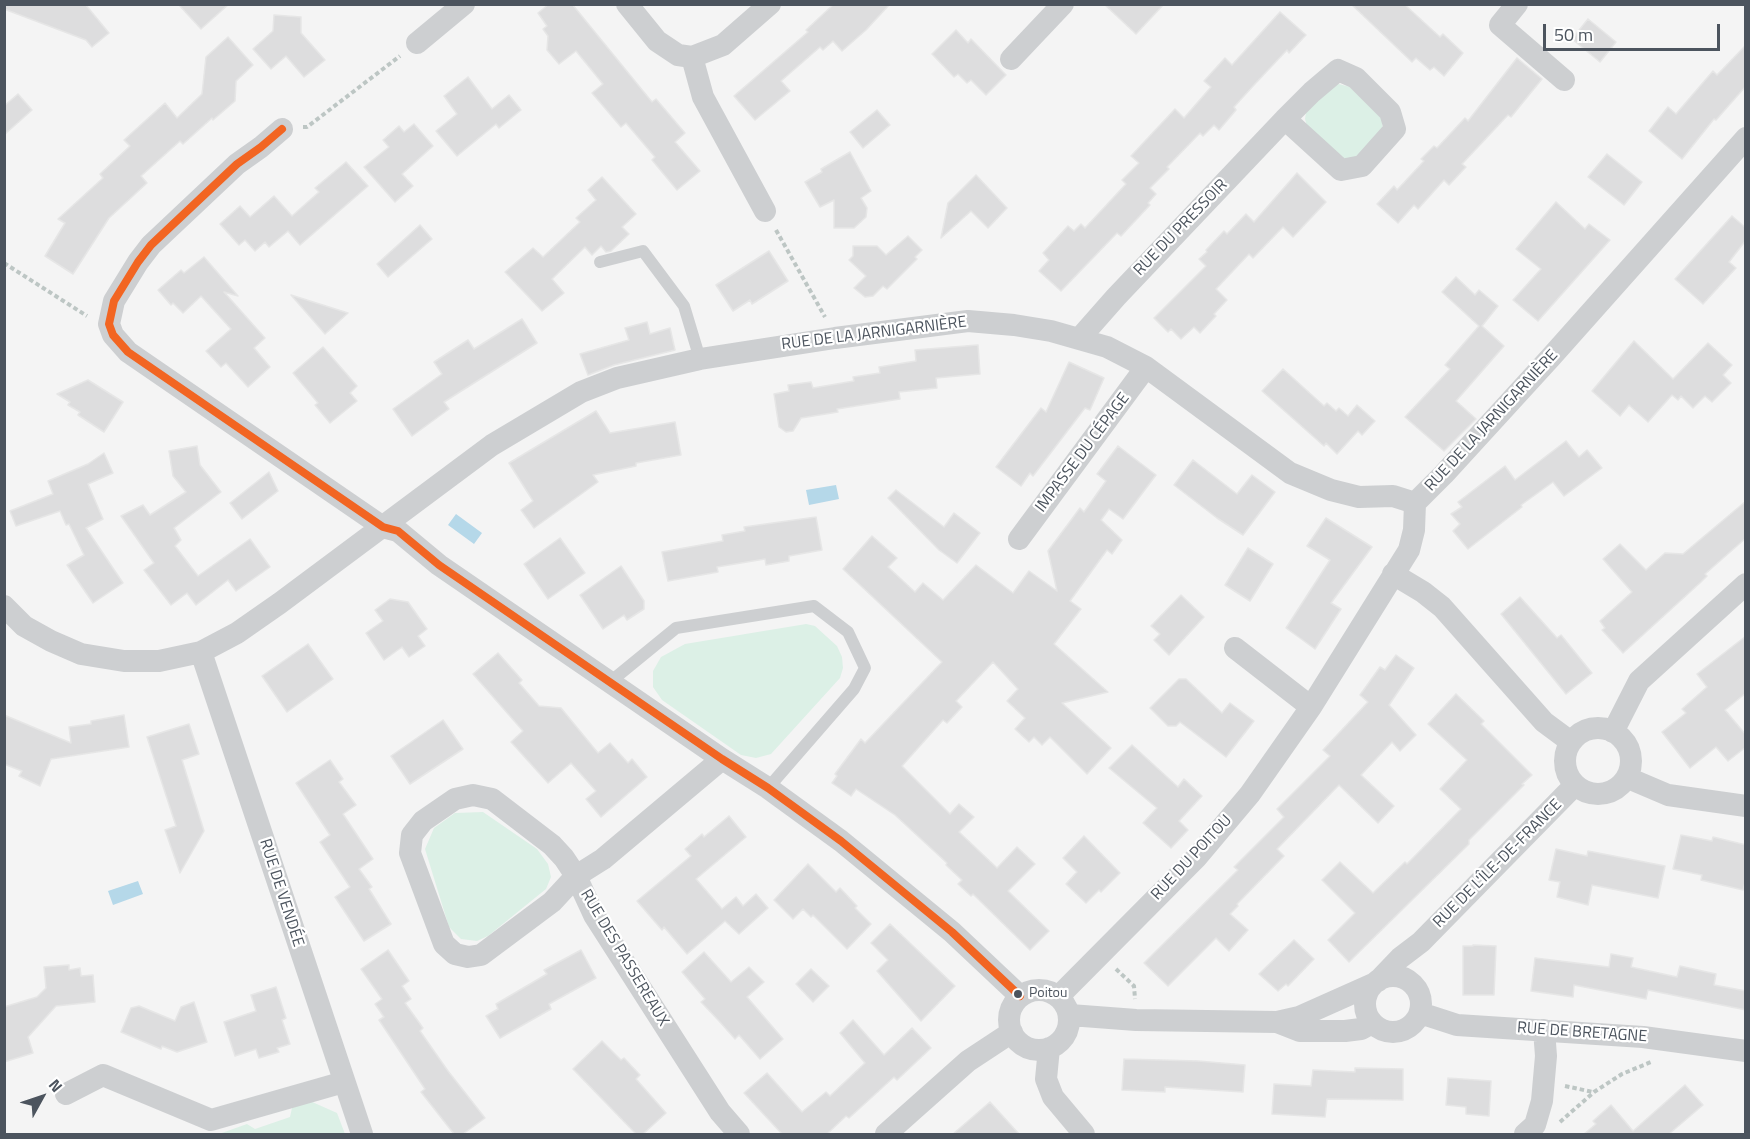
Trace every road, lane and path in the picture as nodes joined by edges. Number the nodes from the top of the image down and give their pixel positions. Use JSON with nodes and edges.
{"nodes":[{"id":1,"x":464,"y":4,"type":"edge"},
{"id":2,"x":627,"y":4,"type":"edge"},
{"id":3,"x":770,"y":4,"type":"edge"},
{"id":4,"x":1063,"y":4,"type":"edge"},
{"id":5,"x":1517,"y":4,"type":"edge"},
{"id":6,"x":417,"y":43,"type":"joint"},
{"id":7,"x":692,"y":57,"type":"junction"},
{"id":8,"x":1011,"y":58,"type":"dead end"},
{"id":9,"x":1564,"y":80,"type":"dead end"},
{"id":10,"x":1285,"y":119,"type":"junction"},
{"id":11,"x":282,"y":129,"type":"joint"},
{"id":12,"x":1746,"y":138,"type":"edge"},
{"id":13,"x":765,"y":211,"type":"joint"},
{"id":14,"x":600,"y":262,"type":"dead end"},
{"id":15,"x":4,"y":263,"type":"edge"},
{"id":16,"x":109,"y":324,"type":"junction"},
{"id":17,"x":835,"y":338,"type":"junction"},
{"id":18,"x":1079,"y":339,"type":"junction"},
{"id":19,"x":700,"y":358,"type":"junction"},
{"id":20,"x":1146,"y":368,"type":"junction"},
{"id":21,"x":1415,"y":503,"type":"junction"},
{"id":22,"x":383,"y":527,"type":"junction"},
{"id":23,"x":1019,"y":539,"type":"dead end"},
{"id":24,"x":1393,"y":574,"type":"junction"},
{"id":25,"x":1746,"y":584,"type":"edge"},
{"id":26,"x":4,"y":606,"type":"edge"},
{"id":27,"x":1235,"y":648,"type":"dead end"},
{"id":28,"x":201,"y":652,"type":"junction"},
{"id":29,"x":610,"y":682,"type":"junction"},
{"id":30,"x":1311,"y":707,"type":"junction"},
{"id":31,"x":1613,"y":732,"type":"junction"},
{"id":32,"x":1571,"y":742,"type":"junction"},
{"id":33,"x":722,"y":759,"type":"junction"},
{"id":34,"x":1628,"y":778,"type":"junction"},
{"id":35,"x":1575,"y":785,"type":"junction"},
{"id":36,"x":768,"y":788,"type":"junction"},
{"id":37,"x":1746,"y":806,"type":"edge"},
{"id":38,"x":576,"y":876,"type":"junction"},
{"id":39,"x":1421,"y":942,"type":"junction"},
{"id":40,"x":1101,"y":954,"type":"junction"},
{"id":41,"x":1375,"y":983,"type":"junction"},
{"id":42,"x":1417,"y":989,"type":"junction"},
{"id":43,"x":1020,"y":996,"type":"junction"},
{"id":44,"x":1064,"y":1006,"type":"junction"},
{"id":45,"x":1420,"y":1013,"type":"junction"},
{"id":46,"x":1136,"y":1020,"type":"junction"},
{"id":47,"x":1277,"y":1022,"type":"junction"},
{"id":48,"x":1372,"y":1023,"type":"junction"},
{"id":49,"x":1544,"y":1030,"type":"junction"},
{"id":50,"x":1012,"y":1032,"type":"junction"},
{"id":51,"x":1049,"y":1048,"type":"junction"},
{"id":52,"x":1746,"y":1051,"type":"edge"},
{"id":53,"x":1655,"y":1061,"type":"dead end"},
{"id":54,"x":1544,"y":1081,"type":"junction"},
{"id":55,"x":344,"y":1082,"type":"junction"},
{"id":56,"x":1594,"y":1092,"type":"junction"},
{"id":57,"x":66,"y":1094,"type":"dead end"},
{"id":58,"x":207,"y":1127,"type":"edge"},
{"id":59,"x":1554,"y":1127,"type":"dead end"},
{"id":60,"x":362,"y":1134,"type":"edge"},
{"id":61,"x":739,"y":1134,"type":"edge"},
{"id":62,"x":886,"y":1134,"type":"edge"},
{"id":63,"x":1084,"y":1134,"type":"edge"},
{"id":64,"x":1525,"y":1134,"type":"edge"}],
"edges":[{"from":1,"to":6,"type":"street"},
{"from":2,"to":7,"type":"street"},
{"from":3,"to":7,"type":"street"},
{"from":4,"to":8,"type":"street"},
{"from":5,"to":9,"type":"street"},
{"from":6,"to":11,"type":"path"},
{"from":7,"to":13,"type":"street"},
{"from":10,"to":10,"type":"street","name":"RUE DU PRESSOIR"},
{"from":10,"to":18,"type":"street","name":"RUE DU PRESSOIR"},
{"from":11,"to":16,"type":"street"},
{"from":12,"to":21,"type":"street","name":"RUE DE LA JARNIGARNIÈRE"},
{"from":13,"to":17,"type":"path"},
{"from":14,"to":19,"type":"lane"},
{"from":15,"to":16,"type":"path"},
{"from":16,"to":22,"type":"street"},
{"from":17,"to":18,"type":"street","name":"RUE DE LA JARNIGARNIÈRE"},
{"from":17,"to":19,"type":"street","name":"RUE DE LA JARNIGARNIÈRE"},
{"from":18,"to":20,"type":"street","name":"RUE DE LA JARNIGARNIÈRE"},
{"from":19,"to":22,"type":"street","name":"RUE DE LA JARNIGARNIÈRE"},
{"from":20,"to":21,"type":"street","name":"RUE DE LA JARNIGARNIÈRE"},
{"from":20,"to":23,"type":"street","name":"IMPASSE DU CÉPAGE"},
{"from":21,"to":24,"type":"street","name":"RUE DU POITOU"},
{"from":22,"to":28,"type":"street","name":"RUE DE LA JARNIGARNIÈRE"},
{"from":22,"to":29,"type":"street"},
{"from":24,"to":30,"type":"street","name":"RUE DU POITOU"},
{"from":24,"to":32,"type":"street"},
{"from":25,"to":31,"type":"street"},
{"from":26,"to":28,"type":"street","name":"RUE DE LA JARNIGARNIÈRE"},
{"from":27,"to":30,"type":"street"},
{"from":28,"to":55,"type":"street","name":"RUE DE VENDÉE"},
{"from":29,"to":33,"type":"street"},
{"from":29,"to":36,"type":"lane"},
{"from":30,"to":40,"type":"street","name":"RUE DU POITOU"},
{"from":31,"to":32,"type":"street"},
{"from":31,"to":34,"type":"street"},
{"from":32,"to":35,"type":"street"},
{"from":33,"to":36,"type":"street"},
{"from":33,"to":38,"type":"street","name":"RUE DES PASSEREAUX"},
{"from":34,"to":35,"type":"street"},
{"from":34,"to":37,"type":"street"},
{"from":35,"to":39,"type":"street","name":"RUE DE L'ÎLE-DE-FRANCE"},
{"from":36,"to":43,"type":"street"},
{"from":38,"to":38,"type":"street"},
{"from":38,"to":61,"type":"street","name":"RUE DES PASSEREAUX"},
{"from":39,"to":41,"type":"street","name":"RUE DE L'ÎLE-DE-FRANCE"},
{"from":39,"to":42,"type":"street","name":"RUE DE L'ÎLE-DE-FRANCE"},
{"from":40,"to":44,"type":"street","name":"RUE DU POITOU"},
{"from":40,"to":46,"type":"path"},
{"from":41,"to":42,"type":"street"},
{"from":41,"to":47,"type":"street"},
{"from":41,"to":48,"type":"street"},
{"from":42,"to":45,"type":"street"},
{"from":43,"to":44,"type":"street"},
{"from":43,"to":50,"type":"street"},
{"from":44,"to":46,"type":"street"},
{"from":44,"to":51,"type":"street"},
{"from":45,"to":48,"type":"street"},
{"from":45,"to":49,"type":"street","name":"RUE DE BRETAGNE"},
{"from":46,"to":47,"type":"street"},
{"from":47,"to":48,"type":"street"},
{"from":49,"to":52,"type":"street","name":"RUE DE BRETAGNE"},
{"from":49,"to":54,"type":"street"},
{"from":50,"to":51,"type":"street"},
{"from":50,"to":62,"type":"street"},
{"from":51,"to":63,"type":"street"},
{"from":53,"to":56,"type":"path"},
{"from":54,"to":56,"type":"path"},
{"from":54,"to":64,"type":"street"},
{"from":55,"to":58,"type":"street"},
{"from":55,"to":60,"type":"street","name":"RUE DE VENDÉE"},
{"from":56,"to":59,"type":"path"},
{"from":57,"to":58,"type":"street"}]}
